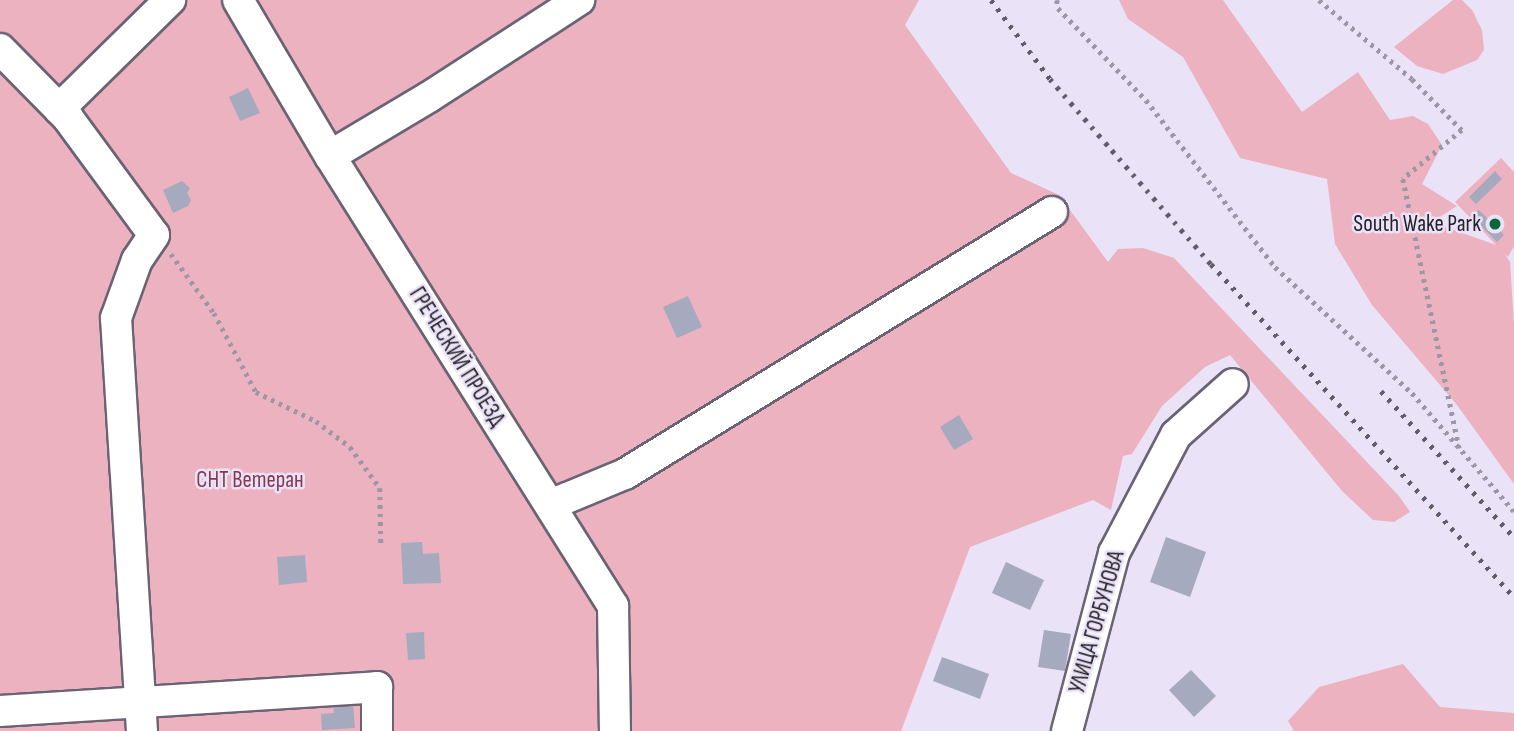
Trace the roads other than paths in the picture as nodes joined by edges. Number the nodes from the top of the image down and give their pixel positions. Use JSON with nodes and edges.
{"nodes":[{"id":1,"x":170,"y":0,"type":"edge"},
{"id":2,"x":238,"y":0,"type":"edge"},
{"id":3,"x":579,"y":0,"type":"edge"},
{"id":4,"x":0,"y":49,"type":"edge"},
{"id":5,"x":59,"y":109,"type":"junction"},
{"id":6,"x":330,"y":156,"type":"junction"},
{"id":7,"x":1052,"y":212,"type":"dead end"},
{"id":8,"x":1233,"y":384,"type":"dead end"},
{"id":9,"x":550,"y":505,"type":"junction"},
{"id":10,"x":0,"y":711,"type":"edge"},
{"id":11,"x":142,"y":717,"type":"edge"},
{"id":12,"x":377,"y":731,"type":"edge"},
{"id":13,"x":615,"y":731,"type":"edge"},
{"id":14,"x":1067,"y":731,"type":"edge"}],
"edges":[{"from":1,"to":5,"type":"street"},
{"from":2,"to":6,"type":"street","name":"ГРЕЧЕСКИЙ ПРОЕЗД"},
{"from":3,"to":6,"type":"street"},
{"from":4,"to":5,"type":"street"},
{"from":5,"to":11,"type":"street"},
{"from":6,"to":9,"type":"street","name":"ГРЕЧЕСКИЙ ПРОЕЗД"},
{"from":7,"to":9,"type":"street"},
{"from":8,"to":14,"type":"street","name":"УЛИЦА ГОРБУНОВА"},
{"from":9,"to":13,"type":"street","name":"ГРЕЧЕСКИЙ ПРОЕЗД"},
{"from":10,"to":11,"type":"street"},
{"from":11,"to":12,"type":"street"}]}
